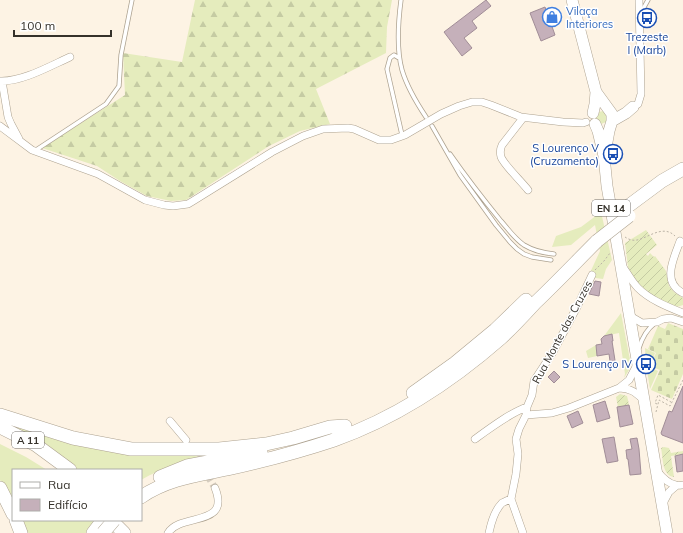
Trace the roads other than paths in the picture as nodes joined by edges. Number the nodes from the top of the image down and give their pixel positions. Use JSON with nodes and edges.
{"nodes":[{"id":1,"x":132,"y":0,"type":"edge"},
{"id":2,"x":401,"y":0,"type":"edge"},
{"id":3,"x":572,"y":0,"type":"edge"},
{"id":4,"x":639,"y":0,"type":"edge"},
{"id":5,"x":648,"y":0,"type":"edge"},
{"id":6,"x":639,"y":21,"type":"junction"},
{"id":7,"x":70,"y":57,"type":"dead end"},
{"id":8,"x":400,"y":58,"type":"junction"},
{"id":9,"x":1,"y":81,"type":"edge"},
{"id":10,"x":596,"y":92,"type":"junction"},
{"id":11,"x":633,"y":107,"type":"junction"},
{"id":12,"x":608,"y":109,"type":"junction"},
{"id":13,"x":426,"y":117,"type":"dead end"},
{"id":14,"x":523,"y":118,"type":"junction"},
{"id":15,"x":592,"y":120,"type":"junction"},
{"id":16,"x":612,"y":122,"type":"junction"},
{"id":17,"x":0,"y":126,"type":"edge"},
{"id":18,"x":403,"y":136,"type":"junction"},
{"id":19,"x":20,"y":141,"type":"junction"},
{"id":20,"x":35,"y":151,"type":"junction"},
{"id":21,"x":604,"y":156,"type":"junction"},
{"id":22,"x":683,"y":169,"type":"edge"},
{"id":23,"x":683,"y":178,"type":"edge"},
{"id":24,"x":528,"y":190,"type":"dead end"},
{"id":25,"x":628,"y":211,"type":"junction"},
{"id":26,"x":596,"y":237,"type":"junction"},
{"id":27,"x":682,"y":240,"type":"edge"},
{"id":28,"x":554,"y":254,"type":"dead end"},
{"id":29,"x":551,"y":260,"type":"dead end"},
{"id":30,"x":620,"y":261,"type":"junction"},
{"id":31,"x":592,"y":275,"type":"road end"},
{"id":32,"x":683,"y":293,"type":"edge"},
{"id":33,"x":679,"y":309,"type":"edge"},
{"id":34,"x":683,"y":314,"type":"edge"},
{"id":35,"x":630,"y":316,"type":"junction"},
{"id":36,"x":657,"y":322,"type":"junction"},
{"id":37,"x":683,"y":322,"type":"edge"},
{"id":38,"x":637,"y":361,"type":"junction"},
{"id":39,"x":619,"y":388,"type":"junction"},
{"id":40,"x":644,"y":400,"type":"junction"},
{"id":41,"x":526,"y":411,"type":"junction"},
{"id":42,"x":0,"y":415,"type":"edge"},
{"id":43,"x":170,"y":421,"type":"dead end"},
{"id":44,"x":345,"y":426,"type":"junction"},
{"id":45,"x":0,"y":427,"type":"edge"},
{"id":46,"x":0,"y":435,"type":"edge"},
{"id":47,"x":475,"y":439,"type":"dead end"},
{"id":48,"x":186,"y":440,"type":"tunnel mouth"},
{"id":49,"x":56,"y":469,"type":"edge"},
{"id":50,"x":69,"y":469,"type":"edge"},
{"id":51,"x":656,"y":470,"type":"junction"},
{"id":52,"x":680,"y":485,"type":"edge"},
{"id":53,"x":142,"y":487,"type":"edge"},
{"id":54,"x":0,"y":488,"type":"edge"},
{"id":55,"x":215,"y":488,"type":"tunnel mouth"},
{"id":56,"x":142,"y":496,"type":"edge"},
{"id":57,"x":511,"y":499,"type":"junction"},
{"id":58,"x":662,"y":505,"type":"junction"},
{"id":59,"x":12,"y":512,"type":"edge"},
{"id":60,"x":16,"y":521,"type":"edge"},
{"id":61,"x":102,"y":521,"type":"edge"},
{"id":62,"x":112,"y":521,"type":"edge"},
{"id":63,"x":114,"y":521,"type":"edge"},
{"id":64,"x":123,"y":521,"type":"edge"},
{"id":65,"x":97,"y":532,"type":"edge"},
{"id":66,"x":21,"y":533,"type":"edge"},
{"id":67,"x":124,"y":533,"type":"edge"},
{"id":68,"x":134,"y":533,"type":"edge"},
{"id":69,"x":168,"y":533,"type":"edge"},
{"id":70,"x":489,"y":533,"type":"edge"},
{"id":71,"x":523,"y":533,"type":"edge"},
{"id":72,"x":667,"y":533,"type":"edge"}],
"edges":[{"from":1,"to":20,"type":"lane"},
{"from":2,"to":8,"type":"lane"},
{"from":3,"to":10,"type":"main road","number":"EN 14"},
{"from":4,"to":6,"type":"street"},
{"from":5,"to":6,"type":"lane"},
{"from":6,"to":11,"type":"street"},
{"from":7,"to":9,"type":"street"},
{"from":8,"to":13,"type":"lane"},
{"from":8,"to":18,"type":"lane"},
{"from":9,"to":19,"type":"street"},
{"from":10,"to":12,"type":"main road","number":"EN 14"},
{"from":10,"to":15,"type":"main road","number":"EN 14"},
{"from":11,"to":12,"type":"main road"},
{"from":11,"to":16,"type":"main road"},
{"from":12,"to":15,"type":"main road"},
{"from":12,"to":16,"type":"main road","number":"EN 14"},
{"from":14,"to":15,"type":"street"},
{"from":14,"to":18,"type":"street"},
{"from":14,"to":24,"type":"street"},
{"from":15,"to":16,"type":"main road"},
{"from":15,"to":21,"type":"main road","number":"EN 14"},
{"from":16,"to":21,"type":"main road","number":"EN 14"},
{"from":17,"to":19,"type":"street"},
{"from":18,"to":20,"type":"street"},
{"from":19,"to":20,"type":"street"},
{"from":21,"to":30,"type":"main road","number":"EN 14"},
{"from":22,"to":25,"type":"highway"},
{"from":23,"to":25,"type":"highway"},
{"from":25,"to":26,"type":"highway","bridge":true},
{"from":26,"to":44,"type":"highway"},
{"from":26,"to":56,"type":"highway"},
{"from":27,"to":32,"type":"street"},
{"from":28,"to":29,"type":"lane"},
{"from":30,"to":33,"type":"street"},
{"from":30,"to":35,"type":"main road","number":"EN 14"},
{"from":31,"to":41,"type":"street","name":"Rua Monte das Cruzes"},
{"from":33,"to":34,"type":"street"},
{"from":35,"to":36,"type":"street"},
{"from":35,"to":38,"type":"main road","number":"EN 14"},
{"from":36,"to":37,"type":"street"},
{"from":36,"to":38,"type":"lane"},
{"from":38,"to":39,"type":"street"},
{"from":38,"to":40,"type":"main road","number":"EN 14"},
{"from":39,"to":40,"type":"street"},
{"from":39,"to":41,"type":"street"},
{"from":40,"to":51,"type":"main road","number":"EN 14"},
{"from":41,"to":47,"type":"street"},
{"from":41,"to":57,"type":"street","name":"Rua Monte das Cruzes"},
{"from":42,"to":44,"type":"highway"},
{"from":43,"to":48,"type":"street"},
{"from":44,"to":53,"type":"highway"},
{"from":45,"to":50,"type":"highway","number":"A 11"},
{"from":46,"to":49,"type":"highway"},
{"from":51,"to":52,"type":"street"},
{"from":51,"to":58,"type":"main road","number":"EN 14"},
{"from":52,"to":58,"type":"street"},
{"from":54,"to":59,"type":"highway"},
{"from":55,"to":69,"type":"street"},
{"from":57,"to":70,"type":"street"},
{"from":57,"to":71,"type":"street"},
{"from":58,"to":72,"type":"main road","number":"EN 14"},
{"from":60,"to":66,"type":"highway"},
{"from":61,"to":65,"type":"highway"},
{"from":62,"to":65,"type":"highway","bridge":true},
{"from":63,"to":67,"type":"highway"},
{"from":64,"to":68,"type":"highway"}]}
